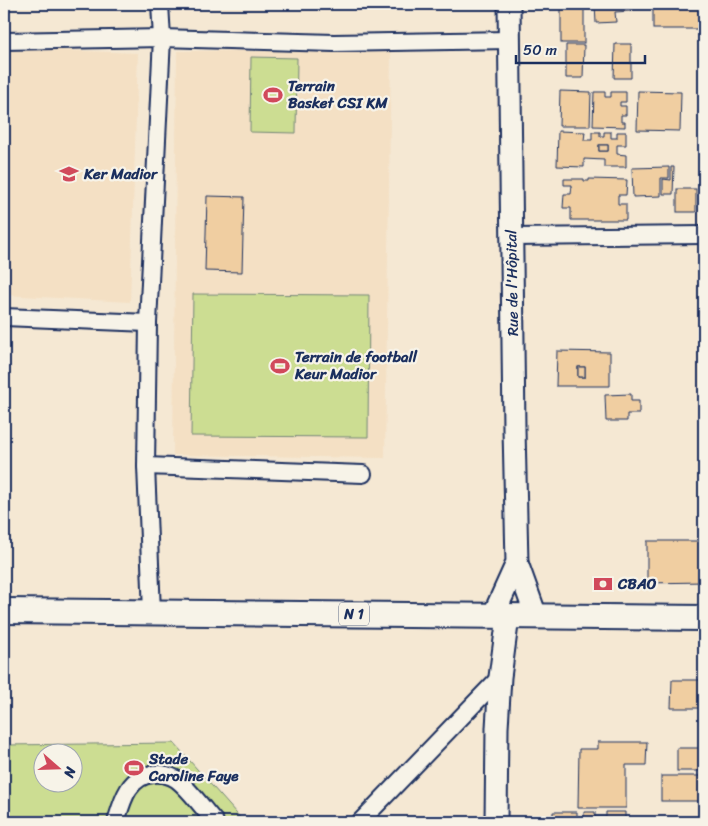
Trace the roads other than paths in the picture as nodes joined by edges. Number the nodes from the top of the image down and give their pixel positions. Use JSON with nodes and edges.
{"nodes":[{"id":1,"x":160,"y":4,"type":"edge"},
{"id":2,"x":509,"y":4,"type":"edge"},
{"id":3,"x":162,"y":38,"type":"junction"},
{"id":4,"x":509,"y":40,"type":"junction"},
{"id":5,"x":4,"y":41,"type":"edge"},
{"id":6,"x":704,"y":235,"type":"edge"},
{"id":7,"x":512,"y":237,"type":"junction"},
{"id":8,"x":4,"y":317,"type":"edge"},
{"id":9,"x":148,"y":323,"type":"junction"},
{"id":10,"x":146,"y":466,"type":"junction"},
{"id":11,"x":363,"y":474,"type":"dead end"},
{"id":12,"x":518,"y":563,"type":"junction"},
{"id":13,"x":4,"y":611,"type":"edge"},
{"id":14,"x":152,"y":612,"type":"junction"},
{"id":15,"x":500,"y":616,"type":"junction"},
{"id":16,"x":536,"y":616,"type":"junction"},
{"id":17,"x":704,"y":618,"type":"edge"},
{"id":18,"x":500,"y":677,"type":"junction"},
{"id":19,"x":116,"y":822,"type":"edge"},
{"id":20,"x":215,"y":822,"type":"edge"},
{"id":21,"x":360,"y":822,"type":"edge"},
{"id":22,"x":496,"y":822,"type":"edge"}],
"edges":[{"from":1,"to":3,"type":"street"},
{"from":2,"to":4,"type":"main road","name":"Rue de l'Hôpital"},
{"from":3,"to":4,"type":"street"},
{"from":3,"to":5,"type":"street"},
{"from":3,"to":9,"type":"street"},
{"from":4,"to":7,"type":"main road","name":"Rue de l'Hôpital"},
{"from":6,"to":7,"type":"street"},
{"from":7,"to":12,"type":"main road","name":"Rue de l'Hôpital"},
{"from":8,"to":9,"type":"street"},
{"from":9,"to":10,"type":"street"},
{"from":10,"to":11,"type":"street"},
{"from":10,"to":14,"type":"street"},
{"from":12,"to":15,"type":"main road"},
{"from":12,"to":16,"type":"main road"},
{"from":13,"to":14,"type":"highway","number":"N 1"},
{"from":14,"to":15,"type":"highway","number":"N 1"},
{"from":15,"to":16,"type":"highway","number":"N 1"},
{"from":15,"to":18,"type":"main road"},
{"from":16,"to":17,"type":"highway","number":"N 1"},
{"from":18,"to":21,"type":"street"},
{"from":18,"to":22,"type":"main road"},
{"from":19,"to":20,"type":"street"}]}
